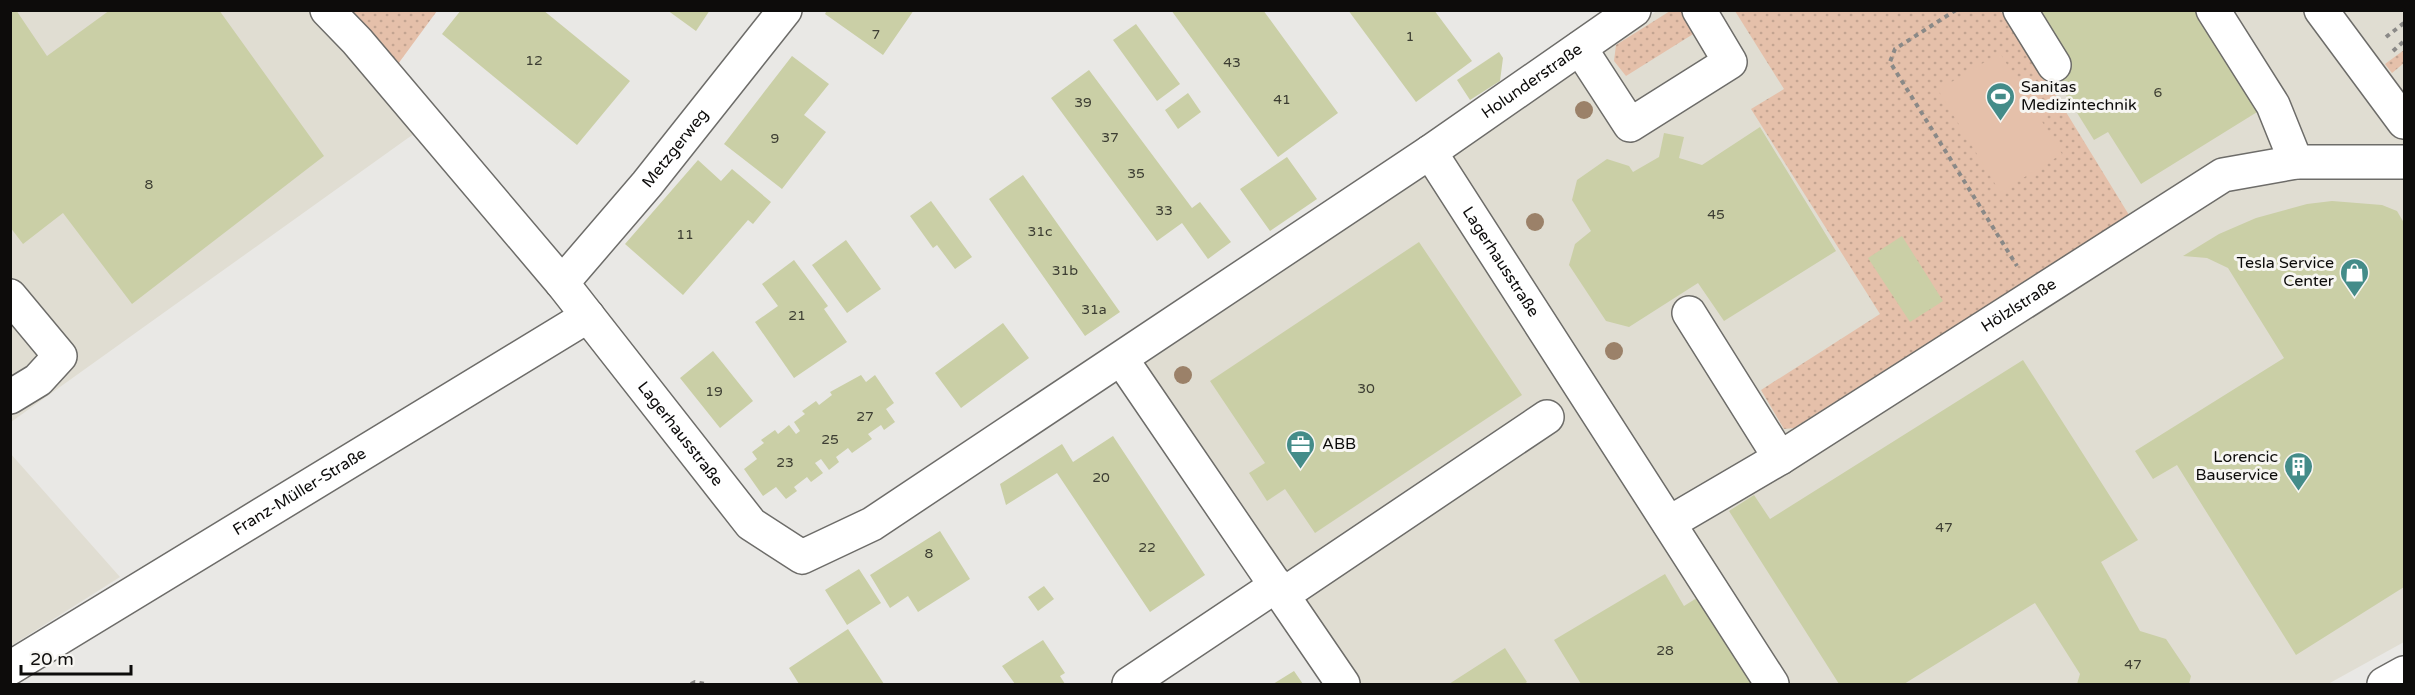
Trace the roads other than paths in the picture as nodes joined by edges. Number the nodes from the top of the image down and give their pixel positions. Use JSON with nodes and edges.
{"nodes":[{"id":1,"x":327,"y":10,"type":"edge"},
{"id":2,"x":785,"y":10,"type":"edge"},
{"id":3,"x":1634,"y":10,"type":"edge"},
{"id":4,"x":1699,"y":10,"type":"edge"},
{"id":5,"x":2020,"y":10,"type":"edge"},
{"id":6,"x":2213,"y":10,"type":"edge"},
{"id":7,"x":2321,"y":10,"type":"edge"},
{"id":8,"x":1580,"y":48,"type":"junction"},
{"id":9,"x":2054,"y":65,"type":"dead end"},
{"id":10,"x":2404,"y":122,"type":"edge"},
{"id":11,"x":1430,"y":152,"type":"junction"},
{"id":12,"x":2296,"y":162,"type":"junction"},
{"id":13,"x":2401,"y":168,"type":"edge"},
{"id":14,"x":562,"y":283,"type":"junction"},
{"id":15,"x":10,"y":296,"type":"edge"},
{"id":16,"x":1689,"y":313,"type":"dead end"},
{"id":17,"x":588,"y":316,"type":"junction"},
{"id":18,"x":1122,"y":360,"type":"junction"},
{"id":19,"x":10,"y":397,"type":"edge"},
{"id":20,"x":1547,"y":417,"type":"dead end"},
{"id":21,"x":1780,"y":458,"type":"junction"},
{"id":22,"x":1669,"y":523,"type":"junction"},
{"id":23,"x":1281,"y":589,"type":"junction"},
{"id":24,"x":10,"y":668,"type":"edge"},
{"id":25,"x":2404,"y":672,"type":"edge"},
{"id":26,"x":1129,"y":684,"type":"edge"},
{"id":27,"x":1343,"y":684,"type":"edge"},
{"id":28,"x":1772,"y":684,"type":"edge"},
{"id":29,"x":2384,"y":684,"type":"edge"}],
"edges":[{"from":1,"to":14,"type":"street","name":"Lagerhausstraße"},
{"from":2,"to":14,"type":"street","name":"Metzgerweg"},
{"from":3,"to":8,"type":"street","name":"Holunderstraße"},
{"from":4,"to":8,"type":"street"},
{"from":5,"to":9,"type":"street"},
{"from":6,"to":12,"type":"street"},
{"from":7,"to":10,"type":"street"},
{"from":8,"to":11,"type":"street","name":"Holunderstraße"},
{"from":11,"to":18,"type":"street","name":"Lagerhausstraße"},
{"from":11,"to":22,"type":"street","name":"Lagerhausstraße"},
{"from":12,"to":13,"type":"street","name":"Hölzlstraße"},
{"from":12,"to":21,"type":"street","name":"Hölzlstraße"},
{"from":14,"to":17,"type":"street","name":"Lagerhausstraße"},
{"from":15,"to":19,"type":"street"},
{"from":16,"to":21,"type":"street"},
{"from":17,"to":18,"type":"street","name":"Lagerhausstraße"},
{"from":17,"to":24,"type":"street","name":"Franz-Müller-Straße"},
{"from":18,"to":23,"type":"street"},
{"from":20,"to":23,"type":"street"},
{"from":21,"to":22,"type":"street","name":"Hölzlstraße"},
{"from":22,"to":28,"type":"street","name":"Lagerhausstraße"},
{"from":23,"to":26,"type":"street"},
{"from":23,"to":27,"type":"street"},
{"from":25,"to":29,"type":"street"}]}
